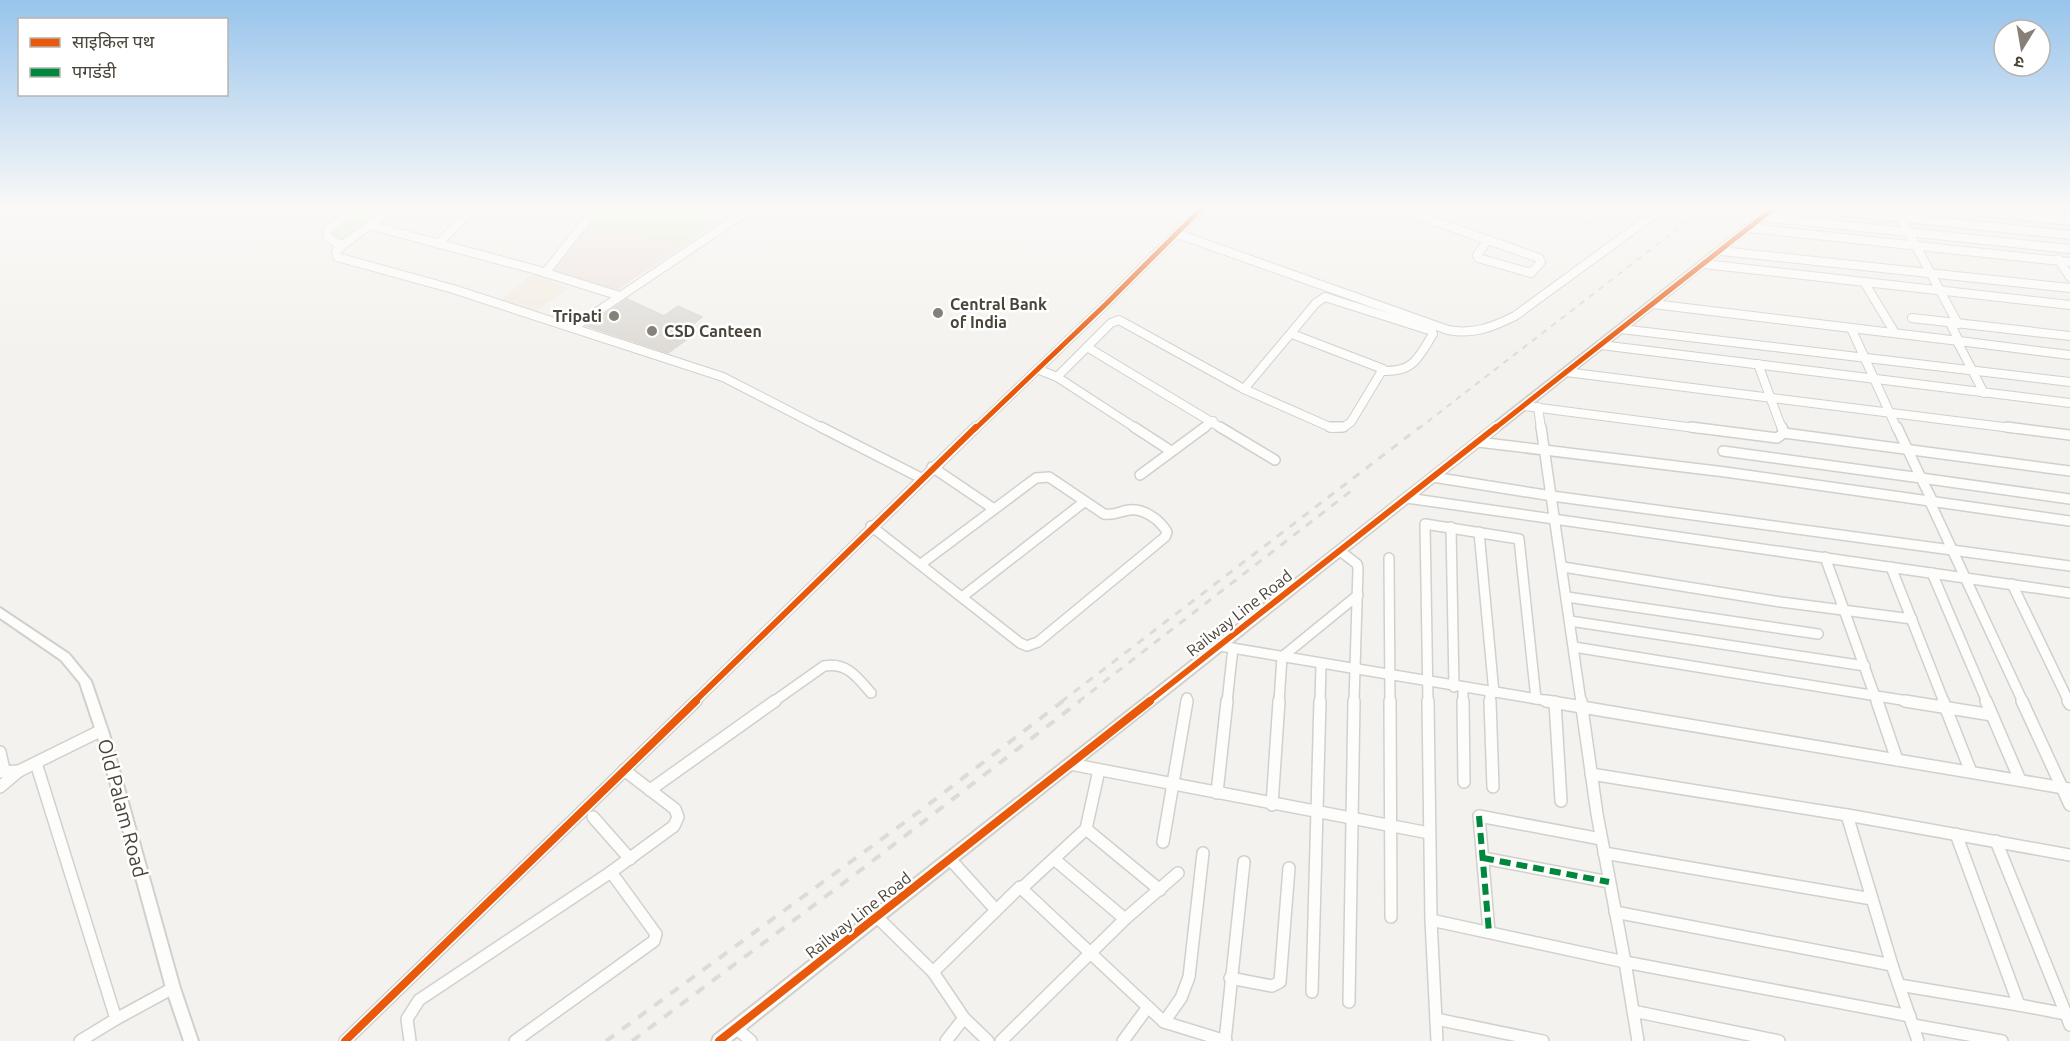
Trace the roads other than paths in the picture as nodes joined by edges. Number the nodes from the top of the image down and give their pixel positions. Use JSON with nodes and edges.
{"nodes":[{"id":1,"x":336,"y":256,"type":"edge"},
{"id":2,"x":481,"y":256,"type":"edge"},
{"id":3,"x":559,"y":256,"type":"edge"},
{"id":4,"x":680,"y":256,"type":"edge"},
{"id":5,"x":1155,"y":256,"type":"edge"},
{"id":6,"x":1239,"y":256,"type":"edge"},
{"id":7,"x":1477,"y":256,"type":"edge"},
{"id":8,"x":1532,"y":256,"type":"edge"},
{"id":9,"x":1598,"y":256,"type":"edge"},
{"id":10,"x":1715,"y":256,"type":"edge"},
{"id":11,"x":1765,"y":256,"type":"edge"},
{"id":12,"x":1922,"y":256,"type":"edge"},
{"id":13,"x":2004,"y":256,"type":"edge"},
{"id":14,"x":2055,"y":256,"type":"edge"},
{"id":15,"x":2059,"y":261,"type":"junction"},
{"id":16,"x":2070,"y":262,"type":"edge"},
{"id":17,"x":1704,"y":264,"type":"junction"},
{"id":18,"x":545,"y":273,"type":"junction"},
{"id":19,"x":1931,"y":273,"type":"junction"},
{"id":20,"x":2070,"y":277,"type":"edge"},
{"id":21,"x":1864,"y":282,"type":"junction"},
{"id":22,"x":2070,"y":288,"type":"edge"},
{"id":23,"x":1941,"y":291,"type":"junction"},
{"id":24,"x":620,"y":296,"type":"junction"},
{"id":25,"x":1653,"y":304,"type":"junction"},
{"id":26,"x":2070,"y":305,"type":"edge"},
{"id":27,"x":1912,"y":318,"type":"dead end"},
{"id":28,"x":1954,"y":323,"type":"junction"},
{"id":29,"x":573,"y":328,"type":"junction"},
{"id":30,"x":1851,"y":328,"type":"junction"},
{"id":31,"x":1621,"y":329,"type":"junction"},
{"id":32,"x":1895,"y":333,"type":"junction"},
{"id":33,"x":1292,"y":334,"type":"junction"},
{"id":34,"x":2070,"y":336,"type":"edge"},
{"id":35,"x":1958,"y":341,"type":"junction"},
{"id":36,"x":1601,"y":345,"type":"junction"},
{"id":37,"x":1087,"y":347,"type":"junction"},
{"id":38,"x":2070,"y":355,"type":"edge"},
{"id":39,"x":1864,"y":358,"type":"junction"},
{"id":40,"x":1758,"y":364,"type":"junction"},
{"id":41,"x":1037,"y":369,"type":"junction"},
{"id":42,"x":1383,"y":371,"type":"junction"},
{"id":43,"x":1972,"y":371,"type":"junction"},
{"id":44,"x":1566,"y":372,"type":"junction"},
{"id":45,"x":1057,"y":377,"type":"junction"},
{"id":46,"x":1874,"y":378,"type":"junction"},
{"id":47,"x":2070,"y":382,"type":"edge"},
{"id":48,"x":1244,"y":389,"type":"junction"},
{"id":49,"x":1983,"y":393,"type":"junction"},
{"id":50,"x":1770,"y":396,"type":"junction"},
{"id":51,"x":2070,"y":403,"type":"edge"},
{"id":52,"x":1524,"y":406,"type":"junction"},
{"id":53,"x":1538,"y":407,"type":"junction"},
{"id":54,"x":1888,"y":412,"type":"junction"},
{"id":55,"x":1213,"y":421,"type":"junction"},
{"id":56,"x":1784,"y":433,"type":"junction"},
{"id":57,"x":2070,"y":435,"type":"edge"},
{"id":58,"x":1478,"y":442,"type":"junction"},
{"id":59,"x":1909,"y":449,"type":"junction"},
{"id":60,"x":1544,"y":450,"type":"junction"},
{"id":61,"x":1171,"y":451,"type":"junction"},
{"id":62,"x":1723,"y":451,"type":"dead end"},
{"id":63,"x":1275,"y":460,"type":"dead end"},
{"id":64,"x":932,"y":467,"type":"junction"},
{"id":65,"x":2070,"y":471,"type":"edge"},
{"id":66,"x":1140,"y":475,"type":"dead end"},
{"id":67,"x":1434,"y":477,"type":"junction"},
{"id":68,"x":921,"y":478,"type":"junction"},
{"id":69,"x":1921,"y":478,"type":"junction"},
{"id":70,"x":1552,"y":496,"type":"junction"},
{"id":71,"x":1407,"y":498,"type":"junction"},
{"id":72,"x":2070,"y":499,"type":"edge"},
{"id":73,"x":1084,"y":502,"type":"junction"},
{"id":74,"x":1931,"y":502,"type":"junction"},
{"id":75,"x":994,"y":509,"type":"junction"},
{"id":76,"x":1556,"y":520,"type":"junction"},
{"id":77,"x":2070,"y":521,"type":"edge"},
{"id":78,"x":871,"y":526,"type":"junction"},
{"id":79,"x":1451,"y":527,"type":"junction"},
{"id":80,"x":1479,"y":532,"type":"junction"},
{"id":81,"x":1952,"y":549,"type":"junction"},
{"id":82,"x":1340,"y":551,"type":"junction"},
{"id":83,"x":1825,"y":557,"type":"junction"},
{"id":84,"x":1389,"y":558,"type":"dead end"},
{"id":85,"x":921,"y":564,"type":"junction"},
{"id":86,"x":2070,"y":566,"type":"edge"},
{"id":87,"x":1563,"y":567,"type":"junction"},
{"id":88,"x":1891,"y":567,"type":"junction"},
{"id":89,"x":1932,"y":573,"type":"junction"},
{"id":90,"x":1966,"y":578,"type":"junction"},
{"id":91,"x":2012,"y":584,"type":"junction"},
{"id":92,"x":2070,"y":592,"type":"edge"},
{"id":93,"x":1358,"y":595,"type":"junction"},
{"id":94,"x":962,"y":597,"type":"junction"},
{"id":95,"x":1567,"y":597,"type":"junction"},
{"id":96,"x":0,"y":612,"type":"edge"},
{"id":97,"x":1847,"y":613,"type":"junction"},
{"id":98,"x":1912,"y":619,"type":"junction"},
{"id":99,"x":1570,"y":621,"type":"junction"},
{"id":100,"x":1818,"y":634,"type":"dead end"},
{"id":101,"x":1220,"y":646,"type":"junction"},
{"id":102,"x":1233,"y":648,"type":"junction"},
{"id":103,"x":1574,"y":648,"type":"junction"},
{"id":104,"x":1282,"y":657,"type":"junction"},
{"id":105,"x":1321,"y":664,"type":"junction"},
{"id":106,"x":1865,"y":666,"type":"junction"},
{"id":107,"x":1356,"y":670,"type":"junction"},
{"id":108,"x":1389,"y":676,"type":"junction"},
{"id":109,"x":1427,"y":681,"type":"junction"},
{"id":110,"x":1458,"y":687,"type":"junction"},
{"id":111,"x":1492,"y":692,"type":"junction"},
{"id":112,"x":871,"y":693,"type":"dead end"},
{"id":113,"x":1876,"y":697,"type":"junction"},
{"id":114,"x":1187,"y":698,"type":"dead end"},
{"id":115,"x":1536,"y":699,"type":"junction"},
{"id":116,"x":2069,"y":699,"type":"edge"},
{"id":117,"x":1555,"y":702,"type":"junction"},
{"id":118,"x":1582,"y":706,"type":"junction"},
{"id":119,"x":1946,"y":708,"type":"junction"},
{"id":120,"x":1992,"y":716,"type":"junction"},
{"id":121,"x":102,"y":730,"type":"junction"},
{"id":122,"x":0,"y":752,"type":"edge"},
{"id":123,"x":1897,"y":760,"type":"junction"},
{"id":124,"x":36,"y":763,"type":"junction"},
{"id":125,"x":1070,"y":764,"type":"junction"},
{"id":126,"x":1099,"y":770,"type":"junction"},
{"id":127,"x":2,"y":771,"type":"edge"},
{"id":128,"x":19,"y":771,"type":"junction"},
{"id":129,"x":624,"y":771,"type":"junction"},
{"id":130,"x":1971,"y":772,"type":"junction"},
{"id":131,"x":1591,"y":774,"type":"junction"},
{"id":132,"x":2020,"y":780,"type":"junction"},
{"id":133,"x":1464,"y":782,"type":"dead end"},
{"id":134,"x":1172,"y":784,"type":"junction"},
{"id":135,"x":1493,"y":787,"type":"dead end"},
{"id":136,"x":0,"y":788,"type":"edge"},
{"id":137,"x":2066,"y":788,"type":"edge"},
{"id":138,"x":650,"y":790,"type":"junction"},
{"id":139,"x":1217,"y":793,"type":"junction"},
{"id":140,"x":1561,"y":801,"type":"dead end"},
{"id":141,"x":1272,"y":804,"type":"junction"},
{"id":142,"x":2070,"y":805,"type":"edge"},
{"id":143,"x":1315,"y":812,"type":"junction"},
{"id":144,"x":1847,"y":815,"type":"junction"},
{"id":145,"x":593,"y":817,"type":"dead end"},
{"id":146,"x":1351,"y":819,"type":"junction"},
{"id":147,"x":1390,"y":826,"type":"junction"},
{"id":148,"x":1086,"y":829,"type":"junction"},
{"id":149,"x":1429,"y":833,"type":"junction"},
{"id":150,"x":1956,"y":834,"type":"junction"},
{"id":151,"x":1601,"y":839,"type":"junction"},
{"id":152,"x":1996,"y":842,"type":"junction"},
{"id":153,"x":1163,"y":843,"type":"dead end"},
{"id":154,"x":1203,"y":853,"type":"dead end"},
{"id":155,"x":1604,"y":853,"type":"junction"},
{"id":156,"x":2070,"y":855,"type":"edge"},
{"id":157,"x":1483,"y":858,"type":"junction"},
{"id":158,"x":630,"y":859,"type":"junction"},
{"id":159,"x":950,"y":859,"type":"junction"},
{"id":160,"x":1054,"y":859,"type":"junction"},
{"id":161,"x":1244,"y":862,"type":"dead end"},
{"id":162,"x":1289,"y":868,"type":"dead end"},
{"id":163,"x":611,"y":872,"type":"junction"},
{"id":164,"x":1178,"y":873,"type":"dead end"},
{"id":165,"x":1609,"y":882,"type":"junction"},
{"id":166,"x":1022,"y":888,"type":"junction"},
{"id":167,"x":1160,"y":890,"type":"junction"},
{"id":168,"x":1872,"y":899,"type":"junction"},
{"id":169,"x":996,"y":910,"type":"junction"},
{"id":170,"x":1615,"y":912,"type":"junction"},
{"id":171,"x":877,"y":916,"type":"junction"},
{"id":172,"x":1391,"y":918,"type":"dead end"},
{"id":173,"x":1125,"y":919,"type":"junction"},
{"id":174,"x":1431,"y":920,"type":"junction"},
{"id":175,"x":1489,"y":932,"type":"junction"},
{"id":176,"x":1090,"y":953,"type":"junction"},
{"id":177,"x":1625,"y":962,"type":"junction"},
{"id":178,"x":1892,"y":965,"type":"junction"},
{"id":179,"x":933,"y":972,"type":"junction"},
{"id":180,"x":1230,"y":978,"type":"junction"},
{"id":181,"x":1899,"y":985,"type":"junction"},
{"id":182,"x":173,"y":988,"type":"junction"},
{"id":183,"x":1311,"y":992,"type":"dead end"},
{"id":184,"x":1349,"y":1002,"type":"dead end"},
{"id":185,"x":2019,"y":1005,"type":"junction"},
{"id":186,"x":1148,"y":1007,"type":"junction"},
{"id":187,"x":1633,"y":1011,"type":"junction"},
{"id":188,"x":964,"y":1018,"type":"junction"},
{"id":189,"x":2069,"y":1018,"type":"edge"},
{"id":190,"x":116,"y":1019,"type":"junction"},
{"id":191,"x":1436,"y":1019,"type":"junction"},
{"id":192,"x":1911,"y":1021,"type":"junction"},
{"id":193,"x":1164,"y":1022,"type":"junction"},
{"id":194,"x":736,"y":1028,"type":"junction"},
{"id":195,"x":80,"y":1041,"type":"edge"},
{"id":196,"x":191,"y":1041,"type":"edge"},
{"id":197,"x":345,"y":1041,"type":"edge"},
{"id":198,"x":410,"y":1041,"type":"edge"},
{"id":199,"x":514,"y":1041,"type":"edge"},
{"id":200,"x":719,"y":1041,"type":"edge"},
{"id":201,"x":751,"y":1041,"type":"edge"},
{"id":202,"x":946,"y":1041,"type":"edge"},
{"id":203,"x":988,"y":1041,"type":"edge"},
{"id":204,"x":1001,"y":1041,"type":"edge"},
{"id":205,"x":1122,"y":1041,"type":"edge"},
{"id":206,"x":1226,"y":1041,"type":"edge"},
{"id":207,"x":1437,"y":1041,"type":"edge"},
{"id":208,"x":1543,"y":1041,"type":"edge"},
{"id":209,"x":1638,"y":1041,"type":"edge"},
{"id":210,"x":1779,"y":1041,"type":"edge"},
{"id":211,"x":1918,"y":1041,"type":"edge"},
{"id":212,"x":2002,"y":1041,"type":"edge"}],
"edges":[{"from":1,"to":29,"type":"street"},
{"from":2,"to":18,"type":"street"},
{"from":3,"to":18,"type":"street"},
{"from":4,"to":24,"type":"street"},
{"from":5,"to":41,"type":"street"},
{"from":6,"to":9,"type":"street"},
{"from":7,"to":8,"type":"street"},
{"from":10,"to":17,"type":"street","name":"Railway Line Road"},
{"from":11,"to":19,"type":"street"},
{"from":12,"to":19,"type":"street"},
{"from":13,"to":15,"type":"street"},
{"from":14,"to":15,"type":"street"},
{"from":15,"to":16,"type":"street"},
{"from":15,"to":20,"type":"street"},
{"from":17,"to":21,"type":"street"},
{"from":17,"to":25,"type":"street","name":"Railway Line Road"},
{"from":18,"to":24,"type":"street"},
{"from":19,"to":22,"type":"street"},
{"from":19,"to":23,"type":"street"},
{"from":21,"to":23,"type":"street"},
{"from":21,"to":32,"type":"street"},
{"from":23,"to":26,"type":"street"},
{"from":23,"to":28,"type":"street"},
{"from":24,"to":29,"type":"street"},
{"from":25,"to":30,"type":"street"},
{"from":25,"to":31,"type":"street","name":"Railway Line Road"},
{"from":27,"to":28,"type":"street"},
{"from":28,"to":34,"type":"street"},
{"from":28,"to":35,"type":"street"},
{"from":29,"to":68,"type":"street"},
{"from":30,"to":32,"type":"street"},
{"from":30,"to":39,"type":"street"},
{"from":31,"to":36,"type":"street","name":"Railway Line Road"},
{"from":31,"to":39,"type":"street"},
{"from":32,"to":35,"type":"street"},
{"from":33,"to":42,"type":"street"},
{"from":33,"to":42,"type":"street"},
{"from":33,"to":48,"type":"street"},
{"from":35,"to":38,"type":"street"},
{"from":35,"to":43,"type":"street"},
{"from":36,"to":40,"type":"street"},
{"from":36,"to":44,"type":"street","name":"Railway Line Road"},
{"from":37,"to":45,"type":"street"},
{"from":37,"to":48,"type":"street"},
{"from":37,"to":55,"type":"street"},
{"from":39,"to":43,"type":"street"},
{"from":39,"to":46,"type":"street"},
{"from":40,"to":46,"type":"street"},
{"from":40,"to":50,"type":"street"},
{"from":41,"to":45,"type":"street"},
{"from":41,"to":64,"type":"street"},
{"from":42,"to":48,"type":"street"},
{"from":43,"to":47,"type":"street"},
{"from":43,"to":49,"type":"street"},
{"from":44,"to":50,"type":"street"},
{"from":44,"to":52,"type":"street","name":"Railway Line Road"},
{"from":45,"to":61,"type":"street"},
{"from":46,"to":49,"type":"street"},
{"from":46,"to":54,"type":"street"},
{"from":49,"to":51,"type":"street"},
{"from":50,"to":54,"type":"street"},
{"from":50,"to":56,"type":"street"},
{"from":52,"to":53,"type":"street"},
{"from":52,"to":58,"type":"street","name":"Railway Line Road"},
{"from":53,"to":56,"type":"street"},
{"from":53,"to":60,"type":"street"},
{"from":54,"to":57,"type":"street"},
{"from":54,"to":59,"type":"street"},
{"from":55,"to":61,"type":"street"},
{"from":55,"to":63,"type":"street"},
{"from":56,"to":59,"type":"street"},
{"from":58,"to":60,"type":"street"},
{"from":58,"to":67,"type":"street","name":"Railway Line Road"},
{"from":59,"to":65,"type":"street"},
{"from":59,"to":69,"type":"street"},
{"from":60,"to":70,"type":"street"},
{"from":60,"to":74,"type":"street"},
{"from":61,"to":66,"type":"street"},
{"from":62,"to":69,"type":"street"},
{"from":64,"to":68,"type":"street"},
{"from":64,"to":75,"type":"street"},
{"from":67,"to":70,"type":"street"},
{"from":67,"to":71,"type":"street","name":"Railway Line Road"},
{"from":68,"to":78,"type":"street"},
{"from":69,"to":72,"type":"street"},
{"from":69,"to":74,"type":"street"},
{"from":70,"to":76,"type":"street"},
{"from":70,"to":81,"type":"street"},
{"from":71,"to":76,"type":"street"},
{"from":71,"to":82,"type":"street","name":"Railway Line Road"},
{"from":73,"to":75,"type":"street"},
{"from":73,"to":94,"type":"street"},
{"from":73,"to":94,"type":"street"},
{"from":74,"to":77,"type":"street"},
{"from":74,"to":81,"type":"street"},
{"from":75,"to":85,"type":"street"},
{"from":76,"to":83,"type":"street"},
{"from":76,"to":87,"type":"street"},
{"from":78,"to":85,"type":"street"},
{"from":78,"to":129,"type":"street"},
{"from":79,"to":80,"type":"street"},
{"from":79,"to":109,"type":"street"},
{"from":79,"to":110,"type":"street"},
{"from":80,"to":111,"type":"street"},
{"from":80,"to":115,"type":"street"},
{"from":81,"to":86,"type":"street"},
{"from":81,"to":90,"type":"street"},
{"from":82,"to":93,"type":"street"},
{"from":82,"to":101,"type":"street","name":"Railway Line Road"},
{"from":83,"to":88,"type":"street"},
{"from":83,"to":97,"type":"street"},
{"from":84,"to":108,"type":"street"},
{"from":85,"to":94,"type":"street"},
{"from":87,"to":95,"type":"street"},
{"from":87,"to":97,"type":"street"},
{"from":88,"to":89,"type":"street"},
{"from":88,"to":98,"type":"street"},
{"from":89,"to":90,"type":"street"},
{"from":89,"to":120,"type":"street"},
{"from":90,"to":91,"type":"street"},
{"from":90,"to":137,"type":"street"},
{"from":91,"to":92,"type":"street"},
{"from":91,"to":116,"type":"street"},
{"from":93,"to":104,"type":"street"},
{"from":93,"to":107,"type":"street"},
{"from":95,"to":99,"type":"street"},
{"from":95,"to":100,"type":"street"},
{"from":96,"to":121,"type":"street","name":"Old Palam Road"},
{"from":97,"to":98,"type":"street"},
{"from":97,"to":106,"type":"street"},
{"from":98,"to":119,"type":"street"},
{"from":99,"to":103,"type":"street"},
{"from":99,"to":106,"type":"street"},
{"from":101,"to":102,"type":"street"},
{"from":101,"to":125,"type":"street","name":"Railway Line Road"},
{"from":102,"to":104,"type":"street"},
{"from":102,"to":139,"type":"street"},
{"from":103,"to":113,"type":"street"},
{"from":103,"to":118,"type":"street"},
{"from":104,"to":105,"type":"street"},
{"from":104,"to":141,"type":"street"},
{"from":105,"to":107,"type":"street"},
{"from":105,"to":143,"type":"street"},
{"from":106,"to":113,"type":"street"},
{"from":107,"to":108,"type":"street"},
{"from":107,"to":146,"type":"street"},
{"from":108,"to":109,"type":"street"},
{"from":108,"to":147,"type":"street"},
{"from":109,"to":110,"type":"street"},
{"from":109,"to":149,"type":"street"},
{"from":110,"to":111,"type":"street"},
{"from":110,"to":133,"type":"street"},
{"from":111,"to":115,"type":"street"},
{"from":111,"to":135,"type":"street"},
{"from":112,"to":138,"type":"street"},
{"from":113,"to":119,"type":"street"},
{"from":113,"to":123,"type":"street"},
{"from":114,"to":134,"type":"street"},
{"from":115,"to":117,"type":"street"},
{"from":117,"to":118,"type":"street"},
{"from":117,"to":140,"type":"street"},
{"from":118,"to":123,"type":"street"},
{"from":118,"to":131,"type":"street"},
{"from":119,"to":120,"type":"street"},
{"from":119,"to":130,"type":"street"},
{"from":120,"to":132,"type":"street"},
{"from":121,"to":124,"type":"street"},
{"from":121,"to":182,"type":"street","name":"Old Palam Road"},
{"from":122,"to":127,"type":"street"},
{"from":123,"to":130,"type":"street"},
{"from":124,"to":128,"type":"street"},
{"from":124,"to":190,"type":"street"},
{"from":125,"to":126,"type":"street"},
{"from":125,"to":159,"type":"street","name":"Railway Line Road"},
{"from":126,"to":134,"type":"street"},
{"from":126,"to":148,"type":"street"},
{"from":127,"to":128,"type":"street"},
{"from":128,"to":136,"type":"street"},
{"from":129,"to":138,"type":"street"},
{"from":129,"to":197,"type":"street"},
{"from":130,"to":132,"type":"street"},
{"from":131,"to":144,"type":"street"},
{"from":131,"to":151,"type":"street"},
{"from":132,"to":137,"type":"street"},
{"from":134,"to":139,"type":"street"},
{"from":134,"to":153,"type":"street"},
{"from":137,"to":142,"type":"street"},
{"from":138,"to":158,"type":"street"},
{"from":139,"to":141,"type":"street"},
{"from":141,"to":143,"type":"street"},
{"from":143,"to":146,"type":"street"},
{"from":143,"to":183,"type":"street"},
{"from":144,"to":150,"type":"street"},
{"from":144,"to":168,"type":"street"},
{"from":145,"to":158,"type":"street"},
{"from":146,"to":147,"type":"street"},
{"from":146,"to":184,"type":"street"},
{"from":147,"to":149,"type":"street"},
{"from":147,"to":172,"type":"street"},
{"from":148,"to":160,"type":"street"},
{"from":148,"to":167,"type":"street"},
{"from":149,"to":174,"type":"street"},
{"from":150,"to":152,"type":"street"},
{"from":150,"to":185,"type":"street"},
{"from":151,"to":155,"type":"street"},
{"from":151,"to":157,"type":"street"},
{"from":152,"to":156,"type":"street"},
{"from":152,"to":189,"type":"street"},
{"from":154,"to":193,"type":"street"},
{"from":155,"to":165,"type":"street"},
{"from":155,"to":168,"type":"street"},
{"from":157,"to":165,"type":"street"},
{"from":157,"to":175,"type":"street"},
{"from":158,"to":163,"type":"street"},
{"from":159,"to":169,"type":"street"},
{"from":159,"to":171,"type":"street","name":"Railway Line Road"},
{"from":160,"to":166,"type":"street"},
{"from":160,"to":173,"type":"street"},
{"from":161,"to":180,"type":"street"},
{"from":162,"to":180,"type":"street"},
{"from":163,"to":198,"type":"street"},
{"from":163,"to":199,"type":"street"},
{"from":164,"to":167,"type":"street"},
{"from":165,"to":170,"type":"street"},
{"from":166,"to":169,"type":"street"},
{"from":166,"to":176,"type":"street"},
{"from":167,"to":173,"type":"street"},
{"from":168,"to":178,"type":"street"},
{"from":169,"to":179,"type":"street"},
{"from":170,"to":177,"type":"street"},
{"from":170,"to":178,"type":"street"},
{"from":171,"to":179,"type":"street"},
{"from":171,"to":194,"type":"street","name":"Railway Line Road"},
{"from":173,"to":176,"type":"street"},
{"from":174,"to":175,"type":"street"},
{"from":174,"to":191,"type":"street"},
{"from":175,"to":177,"type":"street"},
{"from":176,"to":186,"type":"street"},
{"from":176,"to":204,"type":"street"},
{"from":177,"to":187,"type":"street"},
{"from":177,"to":192,"type":"street"},
{"from":178,"to":181,"type":"street"},
{"from":179,"to":188,"type":"street"},
{"from":180,"to":206,"type":"street"},
{"from":181,"to":185,"type":"street"},
{"from":181,"to":192,"type":"street"},
{"from":182,"to":190,"type":"street"},
{"from":182,"to":196,"type":"street","name":"Old Palam Road"},
{"from":185,"to":189,"type":"street"},
{"from":186,"to":193,"type":"street"},
{"from":186,"to":205,"type":"street"},
{"from":187,"to":209,"type":"street"},
{"from":187,"to":210,"type":"street"},
{"from":188,"to":202,"type":"street"},
{"from":188,"to":203,"type":"street"},
{"from":190,"to":195,"type":"street"},
{"from":191,"to":207,"type":"street"},
{"from":191,"to":208,"type":"street"},
{"from":192,"to":211,"type":"street"},
{"from":192,"to":212,"type":"street"},
{"from":193,"to":206,"type":"street"},
{"from":194,"to":200,"type":"street","name":"Railway Line Road"},
{"from":194,"to":201,"type":"street"}]}
